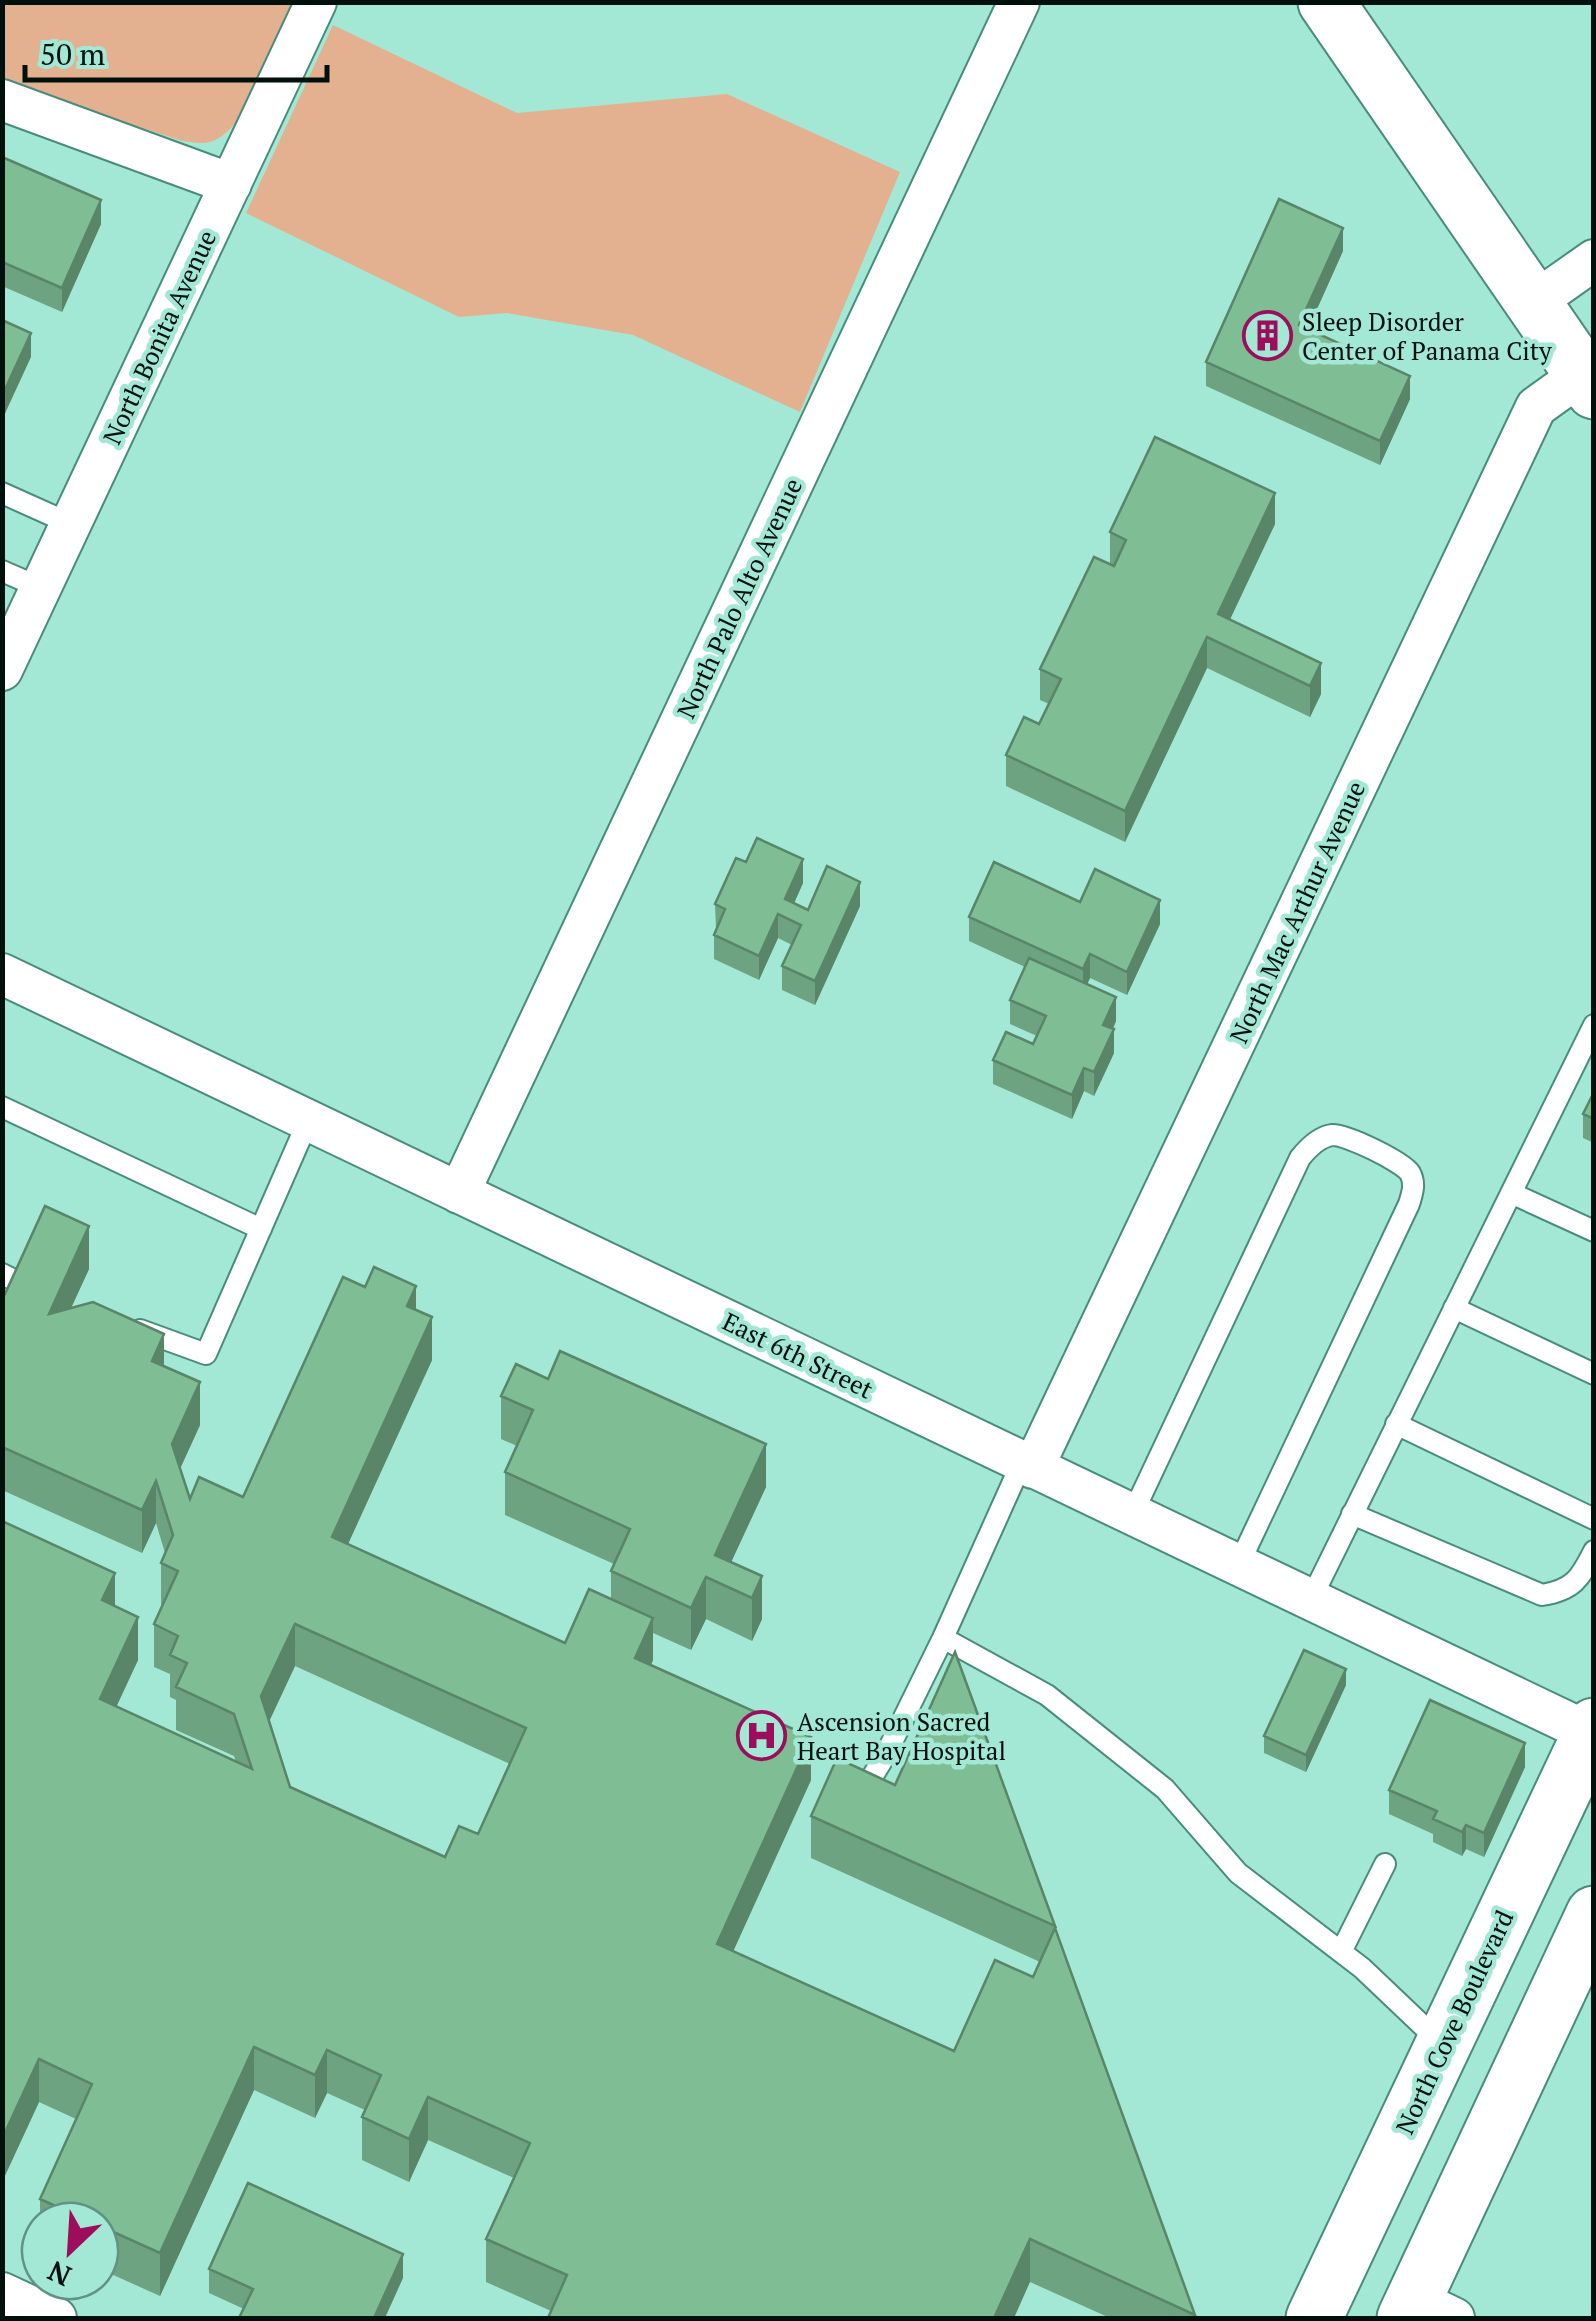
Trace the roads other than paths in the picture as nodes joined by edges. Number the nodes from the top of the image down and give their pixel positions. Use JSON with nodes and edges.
{"nodes":[{"id":1,"x":316,"y":2,"type":"edge"},
{"id":2,"x":1019,"y":2,"type":"edge"},
{"id":3,"x":1326,"y":2,"type":"edge"},
{"id":4,"x":2,"y":100,"type":"edge"},
{"id":5,"x":231,"y":184,"type":"junction"},
{"id":6,"x":1594,"y":260,"type":"edge"},
{"id":7,"x":1533,"y":303,"type":"junction"},
{"id":8,"x":1588,"y":383,"type":"edge"},
{"id":9,"x":2,"y":492,"type":"edge"},
{"id":10,"x":72,"y":524,"type":"junction"},
{"id":11,"x":2,"y":571,"type":"edge"},
{"id":12,"x":41,"y":588,"type":"junction"},
{"id":13,"x":2,"y":670,"type":"edge"},
{"id":14,"x":2,"y":974,"type":"edge"},
{"id":15,"x":1594,"y":1026,"type":"edge"},
{"id":16,"x":2,"y":1107,"type":"edge"},
{"id":17,"x":308,"y":1120,"type":"junction"},
{"id":18,"x":459,"y":1193,"type":"junction"},
{"id":19,"x":1511,"y":1193,"type":"junction"},
{"id":20,"x":261,"y":1229,"type":"junction"},
{"id":21,"x":1594,"y":1232,"type":"edge"},
{"id":22,"x":2,"y":1274,"type":"edge"},
{"id":23,"x":28,"y":1287,"type":"edge"},
{"id":24,"x":1454,"y":1308,"type":"junction"},
{"id":25,"x":122,"y":1324,"type":"edge"},
{"id":26,"x":1594,"y":1374,"type":"edge"},
{"id":27,"x":1396,"y":1424,"type":"junction"},
{"id":28,"x":1028,"y":1465,"type":"junction"},
{"id":29,"x":1352,"y":1514,"type":"junction"},
{"id":30,"x":1132,"y":1515,"type":"junction"},
{"id":31,"x":1594,"y":1519,"type":"edge"},
{"id":32,"x":1594,"y":1552,"type":"edge"},
{"id":33,"x":1238,"y":1566,"type":"junction"},
{"id":34,"x":1310,"y":1601,"type":"junction"},
{"id":35,"x":943,"y":1638,"type":"junction"},
{"id":36,"x":1592,"y":1732,"type":"edge"},
{"id":37,"x":854,"y":1808,"type":"edge"},
{"id":38,"x":1385,"y":1864,"type":"dead end"},
{"id":39,"x":1594,"y":1914,"type":"edge"},
{"id":40,"x":1341,"y":1952,"type":"junction"},
{"id":41,"x":1443,"y":2045,"type":"junction"},
{"id":42,"x":2,"y":2294,"type":"edge"},
{"id":43,"x":1424,"y":2312,"type":"edge"},
{"id":44,"x":56,"y":2318,"type":"edge"},
{"id":45,"x":1314,"y":2318,"type":"edge"}],
"edges":[{"from":1,"to":5,"type":"street","name":"North Bonita Avenue"},
{"from":2,"to":18,"type":"street","name":"North Palo Alto Avenue"},
{"from":3,"to":7,"type":"main road"},
{"from":4,"to":5,"type":"street"},
{"from":5,"to":10,"type":"street","name":"North Bonita Avenue"},
{"from":6,"to":7,"type":"street"},
{"from":7,"to":8,"type":"main road"},
{"from":8,"to":28,"type":"street","name":"North Mac Arthur Avenue"},
{"from":9,"to":10,"type":"lane"},
{"from":10,"to":12,"type":"street","name":"North Bonita Avenue"},
{"from":11,"to":12,"type":"lane"},
{"from":12,"to":13,"type":"street","name":"North Bonita Avenue"},
{"from":14,"to":17,"type":"street","name":"East 6th Street"},
{"from":15,"to":19,"type":"lane"},
{"from":16,"to":20,"type":"lane"},
{"from":17,"to":18,"type":"street","name":"East 6th Street"},
{"from":17,"to":20,"type":"lane"},
{"from":18,"to":28,"type":"street","name":"East 6th Street"},
{"from":19,"to":21,"type":"lane"},
{"from":19,"to":24,"type":"lane"},
{"from":20,"to":25,"type":"lane"},
{"from":22,"to":23,"type":"lane"},
{"from":24,"to":26,"type":"lane"},
{"from":24,"to":27,"type":"lane"},
{"from":27,"to":29,"type":"lane"},
{"from":27,"to":31,"type":"lane"},
{"from":28,"to":30,"type":"street","name":"East 6th Street"},
{"from":28,"to":35,"type":"lane","name":"North Mac Arthur Avenue"},
{"from":29,"to":32,"type":"lane"},
{"from":29,"to":34,"type":"lane"},
{"from":30,"to":33,"type":"street","name":"East 6th Street"},
{"from":30,"to":33,"type":"lane"},
{"from":33,"to":34,"type":"street","name":"East 6th Street"},
{"from":34,"to":36,"type":"street","name":"East 6th Street"},
{"from":35,"to":37,"type":"lane","name":"North Mac Arthur Avenue"},
{"from":35,"to":40,"type":"lane"},
{"from":36,"to":41,"type":"main road","name":"North Cove Boulevard"},
{"from":38,"to":40,"type":"lane"},
{"from":39,"to":43,"type":"main road"},
{"from":40,"to":41,"type":"lane"},
{"from":41,"to":45,"type":"main road","name":"North Cove Boulevard"},
{"from":42,"to":44,"type":"street"}]}
